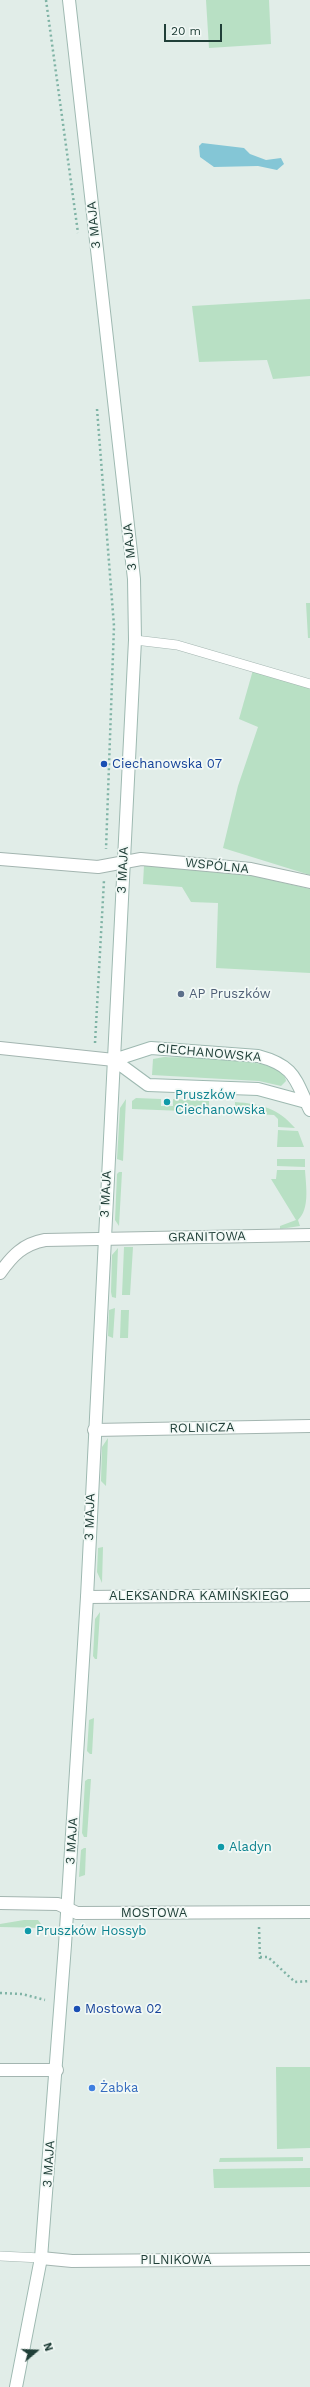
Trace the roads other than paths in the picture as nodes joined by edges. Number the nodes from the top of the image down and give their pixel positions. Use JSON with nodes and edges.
{"nodes":[{"id":1,"x":69,"y":0,"type":"edge"},
{"id":2,"x":135,"y":640,"type":"junction"},
{"id":3,"x":310,"y":684,"type":"edge"},
{"id":4,"x":0,"y":859,"type":"edge"},
{"id":5,"x":124,"y":861,"type":"junction"},
{"id":6,"x":310,"y":882,"type":"edge"},
{"id":7,"x":0,"y":1048,"type":"edge"},
{"id":8,"x":114,"y":1060,"type":"junction"},
{"id":9,"x":309,"y":1105,"type":"edge"},
{"id":10,"x":310,"y":1235,"type":"edge"},
{"id":11,"x":104,"y":1239,"type":"junction"},
{"id":12,"x":0,"y":1273,"type":"edge"},
{"id":13,"x":310,"y":1426,"type":"edge"},
{"id":14,"x":94,"y":1430,"type":"junction"},
{"id":15,"x":310,"y":1595,"type":"edge"},
{"id":16,"x":87,"y":1597,"type":"junction"},
{"id":17,"x":0,"y":1903,"type":"edge"},
{"id":18,"x":68,"y":1909,"type":"junction"},
{"id":19,"x":310,"y":1912,"type":"edge"},
{"id":20,"x":0,"y":2070,"type":"edge"},
{"id":21,"x":57,"y":2070,"type":"junction"},
{"id":22,"x":0,"y":2256,"type":"edge"},
{"id":23,"x":41,"y":2258,"type":"junction"},
{"id":24,"x":310,"y":2259,"type":"edge"},
{"id":25,"x":16,"y":2387,"type":"edge"}],
"edges":[{"from":1,"to":2,"type":"street","name":"3 MAJA"},
{"from":2,"to":3,"type":"lane"},
{"from":2,"to":5,"type":"street","name":"3 MAJA"},
{"from":4,"to":5,"type":"street","name":"WSPÓLNA"},
{"from":5,"to":6,"type":"street","name":"WSPÓLNA"},
{"from":5,"to":8,"type":"street","name":"3 MAJA"},
{"from":7,"to":8,"type":"street","name":"CIECHANOWSKA"},
{"from":8,"to":9,"type":"street","name":"CIECHANOWSKA"},
{"from":8,"to":9,"type":"street","name":"CIECHANOWSKA"},
{"from":8,"to":11,"type":"street","name":"3 MAJA"},
{"from":10,"to":11,"type":"street","name":"GRANITOWA"},
{"from":11,"to":12,"type":"street","name":"GRANITOWA"},
{"from":11,"to":14,"type":"street","name":"3 MAJA"},
{"from":13,"to":14,"type":"street","name":"ROLNICZA"},
{"from":14,"to":16,"type":"street","name":"3 MAJA"},
{"from":15,"to":16,"type":"street","name":"ALEKSANDRA KAMIŃSKIEGO"},
{"from":16,"to":18,"type":"street","name":"3 MAJA"},
{"from":17,"to":18,"type":"street","name":"MOSTOWA"},
{"from":18,"to":19,"type":"street","name":"MOSTOWA"},
{"from":18,"to":21,"type":"street","name":"3 MAJA"},
{"from":20,"to":21,"type":"street"},
{"from":21,"to":23,"type":"street","name":"3 MAJA"},
{"from":22,"to":23,"type":"lane"},
{"from":23,"to":24,"type":"street","name":"PILNIKOWA"},
{"from":23,"to":25,"type":"street","name":"3 MAJA"}]}
